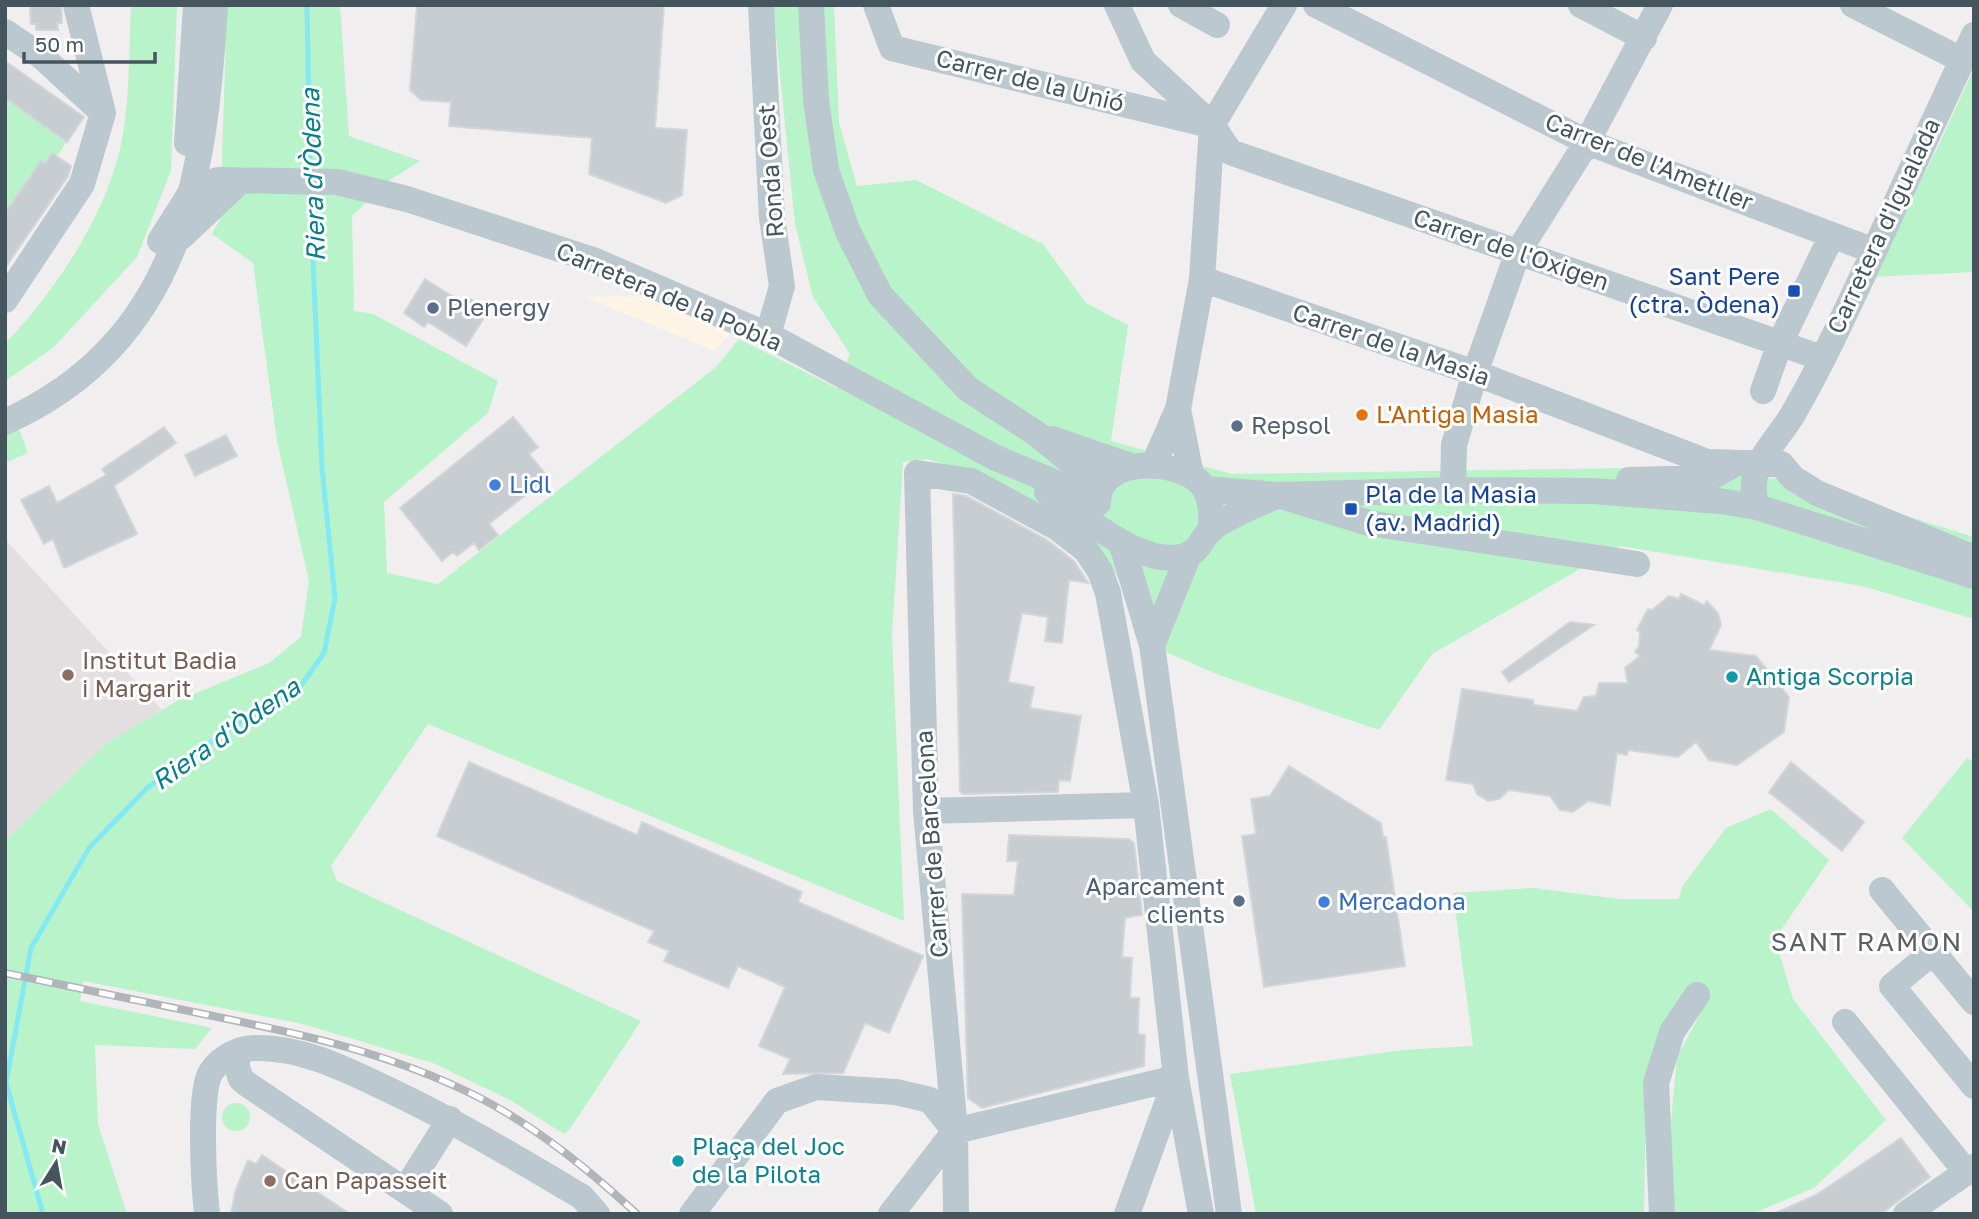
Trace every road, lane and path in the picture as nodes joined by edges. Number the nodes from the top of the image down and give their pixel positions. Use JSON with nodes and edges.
{"nodes":[{"id":1,"x":76,"y":5,"type":"edge"},
{"id":2,"x":196,"y":5,"type":"edge"},
{"id":3,"x":215,"y":5,"type":"edge"},
{"id":4,"x":761,"y":5,"type":"edge"},
{"id":5,"x":811,"y":5,"type":"edge"},
{"id":6,"x":876,"y":5,"type":"edge"},
{"id":7,"x":1117,"y":5,"type":"edge"},
{"id":8,"x":1181,"y":5,"type":"edge"},
{"id":9,"x":1284,"y":5,"type":"edge"},
{"id":10,"x":1316,"y":5,"type":"edge"},
{"id":11,"x":1581,"y":5,"type":"edge"},
{"id":12,"x":1660,"y":5,"type":"edge"},
{"id":13,"x":1853,"y":5,"type":"edge"},
{"id":14,"x":1217,"y":25,"type":"dead end"},
{"id":15,"x":5,"y":32,"type":"edge"},
{"id":16,"x":82,"y":32,"type":"junction"},
{"id":17,"x":1974,"y":35,"type":"edge"},
{"id":18,"x":1644,"y":37,"type":"junction"},
{"id":19,"x":41,"y":57,"type":"junction"},
{"id":20,"x":1962,"y":60,"type":"junction"},
{"id":21,"x":103,"y":113,"type":"junction"},
{"id":22,"x":1212,"y":125,"type":"junction"},
{"id":23,"x":204,"y":133,"type":"junction"},
{"id":24,"x":1587,"y":142,"type":"junction"},
{"id":25,"x":186,"y":152,"type":"junction"},
{"id":26,"x":240,"y":182,"type":"junction"},
{"id":27,"x":193,"y":189,"type":"junction"},
{"id":28,"x":1832,"y":235,"type":"junction"},
{"id":29,"x":170,"y":240,"type":"junction"},
{"id":30,"x":1874,"y":251,"type":"junction"},
{"id":31,"x":1518,"y":252,"type":"junction"},
{"id":32,"x":1202,"y":279,"type":"junction"},
{"id":33,"x":5,"y":300,"type":"edge"},
{"id":34,"x":768,"y":335,"type":"junction"},
{"id":35,"x":1780,"y":344,"type":"junction"},
{"id":36,"x":1822,"y":358,"type":"junction"},
{"id":37,"x":1475,"y":373,"type":"junction"},
{"id":38,"x":1763,"y":391,"type":"dead end"},
{"id":39,"x":5,"y":403,"type":"edge"},
{"id":40,"x":1178,"y":409,"type":"junction"},
{"id":41,"x":5,"y":422,"type":"edge"},
{"id":42,"x":1037,"y":434,"type":"junction"},
{"id":43,"x":996,"y":458,"type":"junction"},
{"id":44,"x":1760,"y":461,"type":"junction"},
{"id":45,"x":1142,"y":466,"type":"junction"},
{"id":46,"x":1198,"y":482,"type":"junction"},
{"id":47,"x":1453,"y":490,"type":"junction"},
{"id":48,"x":1593,"y":491,"type":"junction"},
{"id":49,"x":1099,"y":494,"type":"junction"},
{"id":50,"x":1278,"y":495,"type":"junction"},
{"id":51,"x":1757,"y":507,"type":"junction"},
{"id":52,"x":1211,"y":529,"type":"junction"},
{"id":53,"x":1116,"y":539,"type":"junction"},
{"id":54,"x":1189,"y":554,"type":"junction"},
{"id":55,"x":1974,"y":558,"type":"edge"},
{"id":56,"x":1637,"y":564,"type":"dead end"},
{"id":57,"x":1974,"y":576,"type":"edge"},
{"id":58,"x":1152,"y":645,"type":"junction"},
{"id":59,"x":1155,"y":682,"type":"junction"},
{"id":60,"x":1124,"y":683,"type":"junction"},
{"id":61,"x":1146,"y":805,"type":"junction"},
{"id":62,"x":926,"y":811,"type":"junction"},
{"id":63,"x":1882,"y":890,"type":"dead end"},
{"id":64,"x":1933,"y":952,"type":"junction"},
{"id":65,"x":1697,"y":995,"type":"dead end"},
{"id":66,"x":1974,"y":1002,"type":"edge"},
{"id":67,"x":1202,"y":1018,"type":"junction"},
{"id":68,"x":1845,"y":1021,"type":"dead end"},
{"id":69,"x":241,"y":1050,"type":"junction"},
{"id":70,"x":1176,"y":1070,"type":"junction"},
{"id":71,"x":247,"y":1084,"type":"junction"},
{"id":72,"x":1974,"y":1086,"type":"edge"},
{"id":73,"x":205,"y":1113,"type":"junction"},
{"id":74,"x":450,"y":1119,"type":"junction"},
{"id":75,"x":955,"y":1131,"type":"junction"},
{"id":76,"x":1970,"y":1170,"type":"edge"},
{"id":77,"x":406,"y":1189,"type":"junction"},
{"id":78,"x":207,"y":1214,"type":"edge"},
{"id":79,"x":440,"y":1214,"type":"edge"},
{"id":80,"x":597,"y":1214,"type":"edge"},
{"id":81,"x":692,"y":1214,"type":"edge"},
{"id":82,"x":891,"y":1214,"type":"edge"},
{"id":83,"x":956,"y":1214,"type":"edge"},
{"id":84,"x":1126,"y":1214,"type":"edge"},
{"id":85,"x":1201,"y":1214,"type":"edge"},
{"id":86,"x":1229,"y":1214,"type":"edge"},
{"id":87,"x":1662,"y":1214,"type":"edge"},
{"id":88,"x":1906,"y":1214,"type":"edge"}],
"edges":[{"from":1,"to":16,"type":"street"},
{"from":2,"to":25,"type":"street"},
{"from":3,"to":23,"type":"street"},
{"from":4,"to":34,"type":"street","name":"Ronda Oest"},
{"from":5,"to":42,"type":"street"},
{"from":6,"to":22,"type":"street","name":"Carrer de la Unió"},
{"from":7,"to":22,"type":"street","name":"Carrer de l'Oxigen"},
{"from":8,"to":14,"type":"street"},
{"from":9,"to":22,"type":"street"},
{"from":10,"to":24,"type":"street","name":"Carrer de l'Ametller"},
{"from":11,"to":18,"type":"street"},
{"from":12,"to":18,"type":"street"},
{"from":13,"to":20,"type":"street"},
{"from":15,"to":19,"type":"street"},
{"from":16,"to":19,"type":"street"},
{"from":16,"to":21,"type":"street"},
{"from":17,"to":20,"type":"street","name":"Carretera d'Igualada"},
{"from":18,"to":24,"type":"street"},
{"from":19,"to":21,"type":"street"},
{"from":20,"to":30,"type":"street","name":"Carretera d'Igualada"},
{"from":21,"to":33,"type":"street"},
{"from":22,"to":31,"type":"street","name":"Carrer de l'Oxigen"},
{"from":22,"to":32,"type":"street"},
{"from":23,"to":26,"type":"street"},
{"from":23,"to":27,"type":"street"},
{"from":24,"to":28,"type":"street","name":"Carrer de l'Ametller"},
{"from":24,"to":31,"type":"street"},
{"from":25,"to":27,"type":"street"},
{"from":25,"to":29,"type":"street"},
{"from":26,"to":27,"type":"street","name":"Carretera de la Pobla"},
{"from":26,"to":29,"type":"street"},
{"from":26,"to":34,"type":"street","name":"Carretera de la Pobla"},
{"from":27,"to":29,"type":"street"},
{"from":28,"to":30,"type":"street","name":"Carrer de l'Ametller"},
{"from":28,"to":35,"type":"street"},
{"from":29,"to":39,"type":"street"},
{"from":29,"to":41,"type":"street"},
{"from":30,"to":36,"type":"street","name":"Carretera d'Igualada"},
{"from":31,"to":35,"type":"street","name":"Carrer de l'Oxigen"},
{"from":31,"to":37,"type":"street"},
{"from":32,"to":37,"type":"street","name":"Carrer de la Masia"},
{"from":32,"to":40,"type":"street"},
{"from":34,"to":43,"type":"street","name":"Carretera de la Pobla"},
{"from":35,"to":36,"type":"street","name":"Carrer de l'Oxigen"},
{"from":35,"to":38,"type":"street"},
{"from":36,"to":44,"type":"street","name":"Carretera d'Igualada"},
{"from":37,"to":44,"type":"street","name":"Carrer de la Masia"},
{"from":37,"to":47,"type":"street"},
{"from":40,"to":45,"type":"street"},
{"from":40,"to":46,"type":"street"},
{"from":42,"to":45,"type":"street"},
{"from":42,"to":49,"type":"street"},
{"from":43,"to":49,"type":"street","name":"Carretera de la Pobla"},
{"from":43,"to":53,"type":"street"},
{"from":44,"to":48,"type":"street"},
{"from":44,"to":51,"type":"street","name":"Carretera d'Igualada"},
{"from":44,"to":55,"type":"street"},
{"from":45,"to":46,"type":"street"},
{"from":45,"to":49,"type":"street"},
{"from":46,"to":50,"type":"street"},
{"from":46,"to":52,"type":"street"},
{"from":47,"to":48,"type":"street"},
{"from":47,"to":50,"type":"street"},
{"from":48,"to":51,"type":"street"},
{"from":49,"to":53,"type":"street"},
{"from":50,"to":52,"type":"street"},
{"from":50,"to":56,"type":"street"},
{"from":51,"to":57,"type":"street"},
{"from":52,"to":54,"type":"street"},
{"from":53,"to":54,"type":"street"},
{"from":53,"to":58,"type":"street"},
{"from":54,"to":58,"type":"street"},
{"from":58,"to":59,"type":"street"},
{"from":59,"to":60,"type":"street"},
{"from":59,"to":67,"type":"street"},
{"from":60,"to":61,"type":"street"},
{"from":60,"to":62,"type":"street","name":"Carrer de Barcelona"},
{"from":61,"to":62,"type":"street"},
{"from":61,"to":70,"type":"street"},
{"from":62,"to":75,"type":"street","name":"Carrer de Barcelona"},
{"from":63,"to":64,"type":"street"},
{"from":64,"to":66,"type":"street"},
{"from":64,"to":72,"type":"street"},
{"from":65,"to":87,"type":"street"},
{"from":67,"to":70,"type":"street"},
{"from":67,"to":86,"type":"street"},
{"from":68,"to":76,"type":"street"},
{"from":69,"to":71,"type":"street"},
{"from":69,"to":73,"type":"street"},
{"from":69,"to":74,"type":"street"},
{"from":70,"to":75,"type":"street"},
{"from":70,"to":84,"type":"street"},
{"from":70,"to":85,"type":"street"},
{"from":71,"to":73,"type":"street"},
{"from":71,"to":77,"type":"street"},
{"from":73,"to":78,"type":"street"},
{"from":74,"to":77,"type":"street"},
{"from":74,"to":80,"type":"street"},
{"from":75,"to":81,"type":"street"},
{"from":75,"to":82,"type":"street"},
{"from":75,"to":83,"type":"street","name":"Carrer de Barcelona"},
{"from":76,"to":88,"type":"street"},
{"from":77,"to":79,"type":"street"}]}
